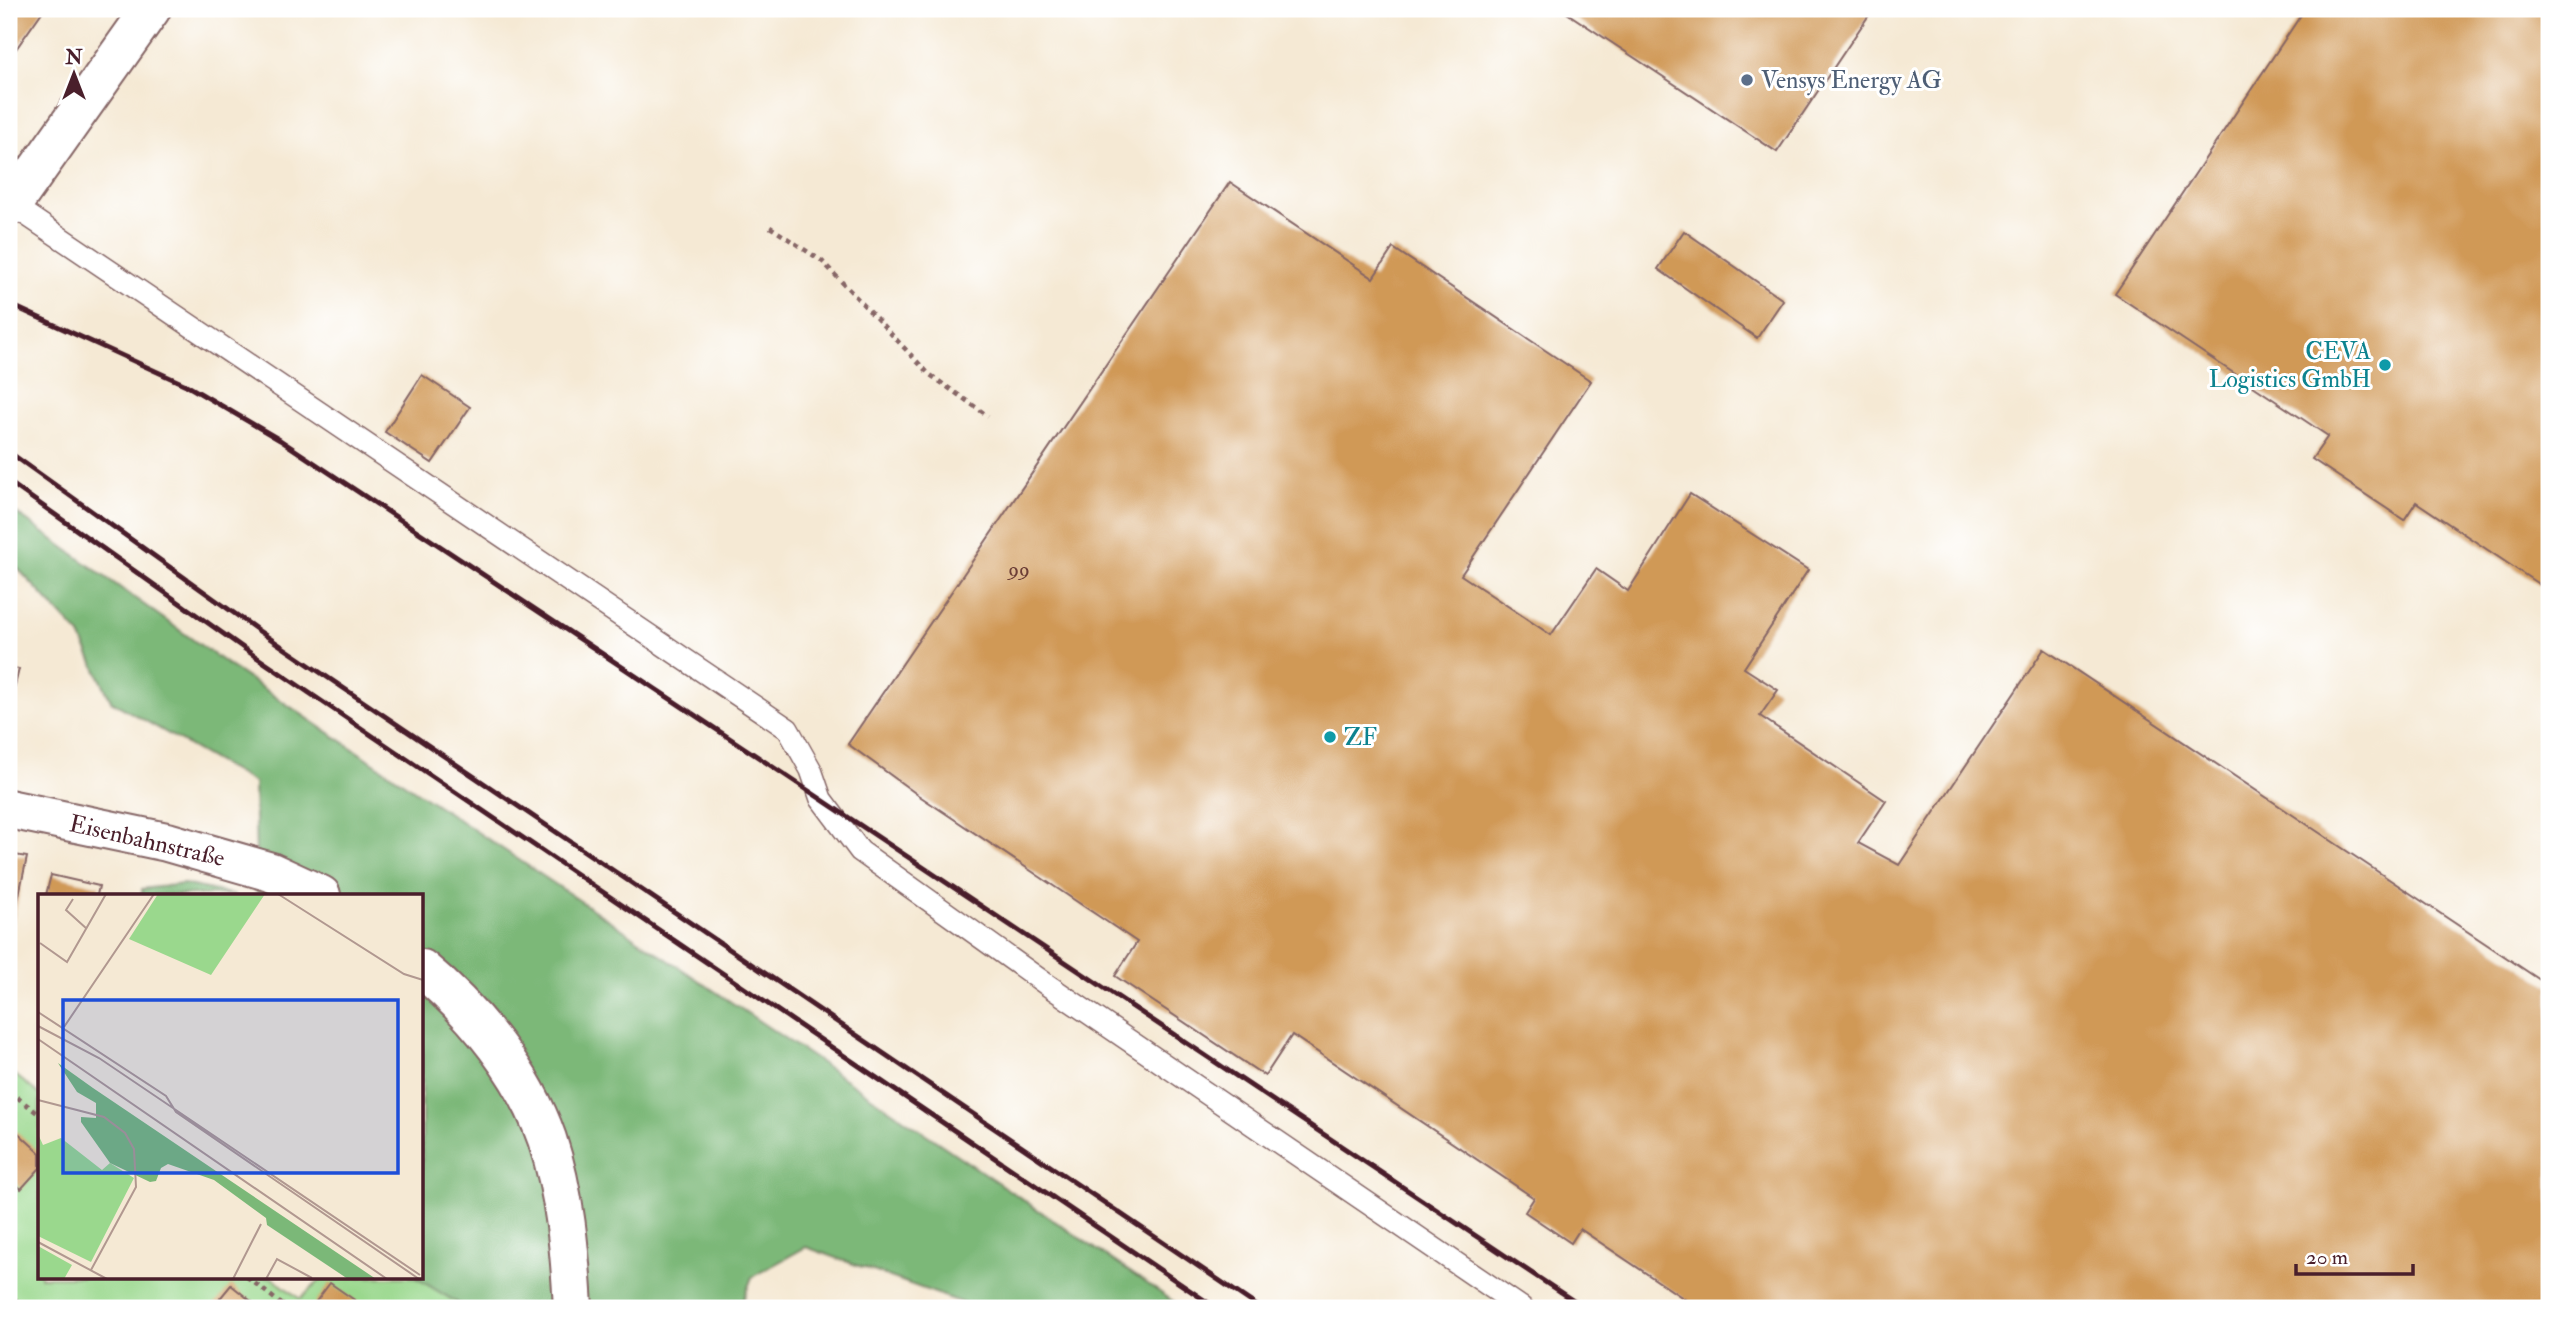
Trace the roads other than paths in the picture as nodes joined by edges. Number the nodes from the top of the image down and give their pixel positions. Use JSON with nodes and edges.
{"nodes":[{"id":1,"x":151,"y":9,"type":"edge"},
{"id":2,"x":10,"y":204,"type":"edge"},
{"id":3,"x":9,"y":809,"type":"edge"},
{"id":4,"x":319,"y":894,"type":"edge"},
{"id":5,"x":424,"y":971,"type":"edge"},
{"id":6,"x":573,"y":1308,"type":"edge"},
{"id":7,"x":1522,"y":1308,"type":"edge"}],
"edges":[{"from":1,"to":2,"type":"street"},
{"from":2,"to":7,"type":"lane"},
{"from":3,"to":4,"type":"street","name":"Eisenbahnstraße"},
{"from":5,"to":6,"type":"street"}]}
